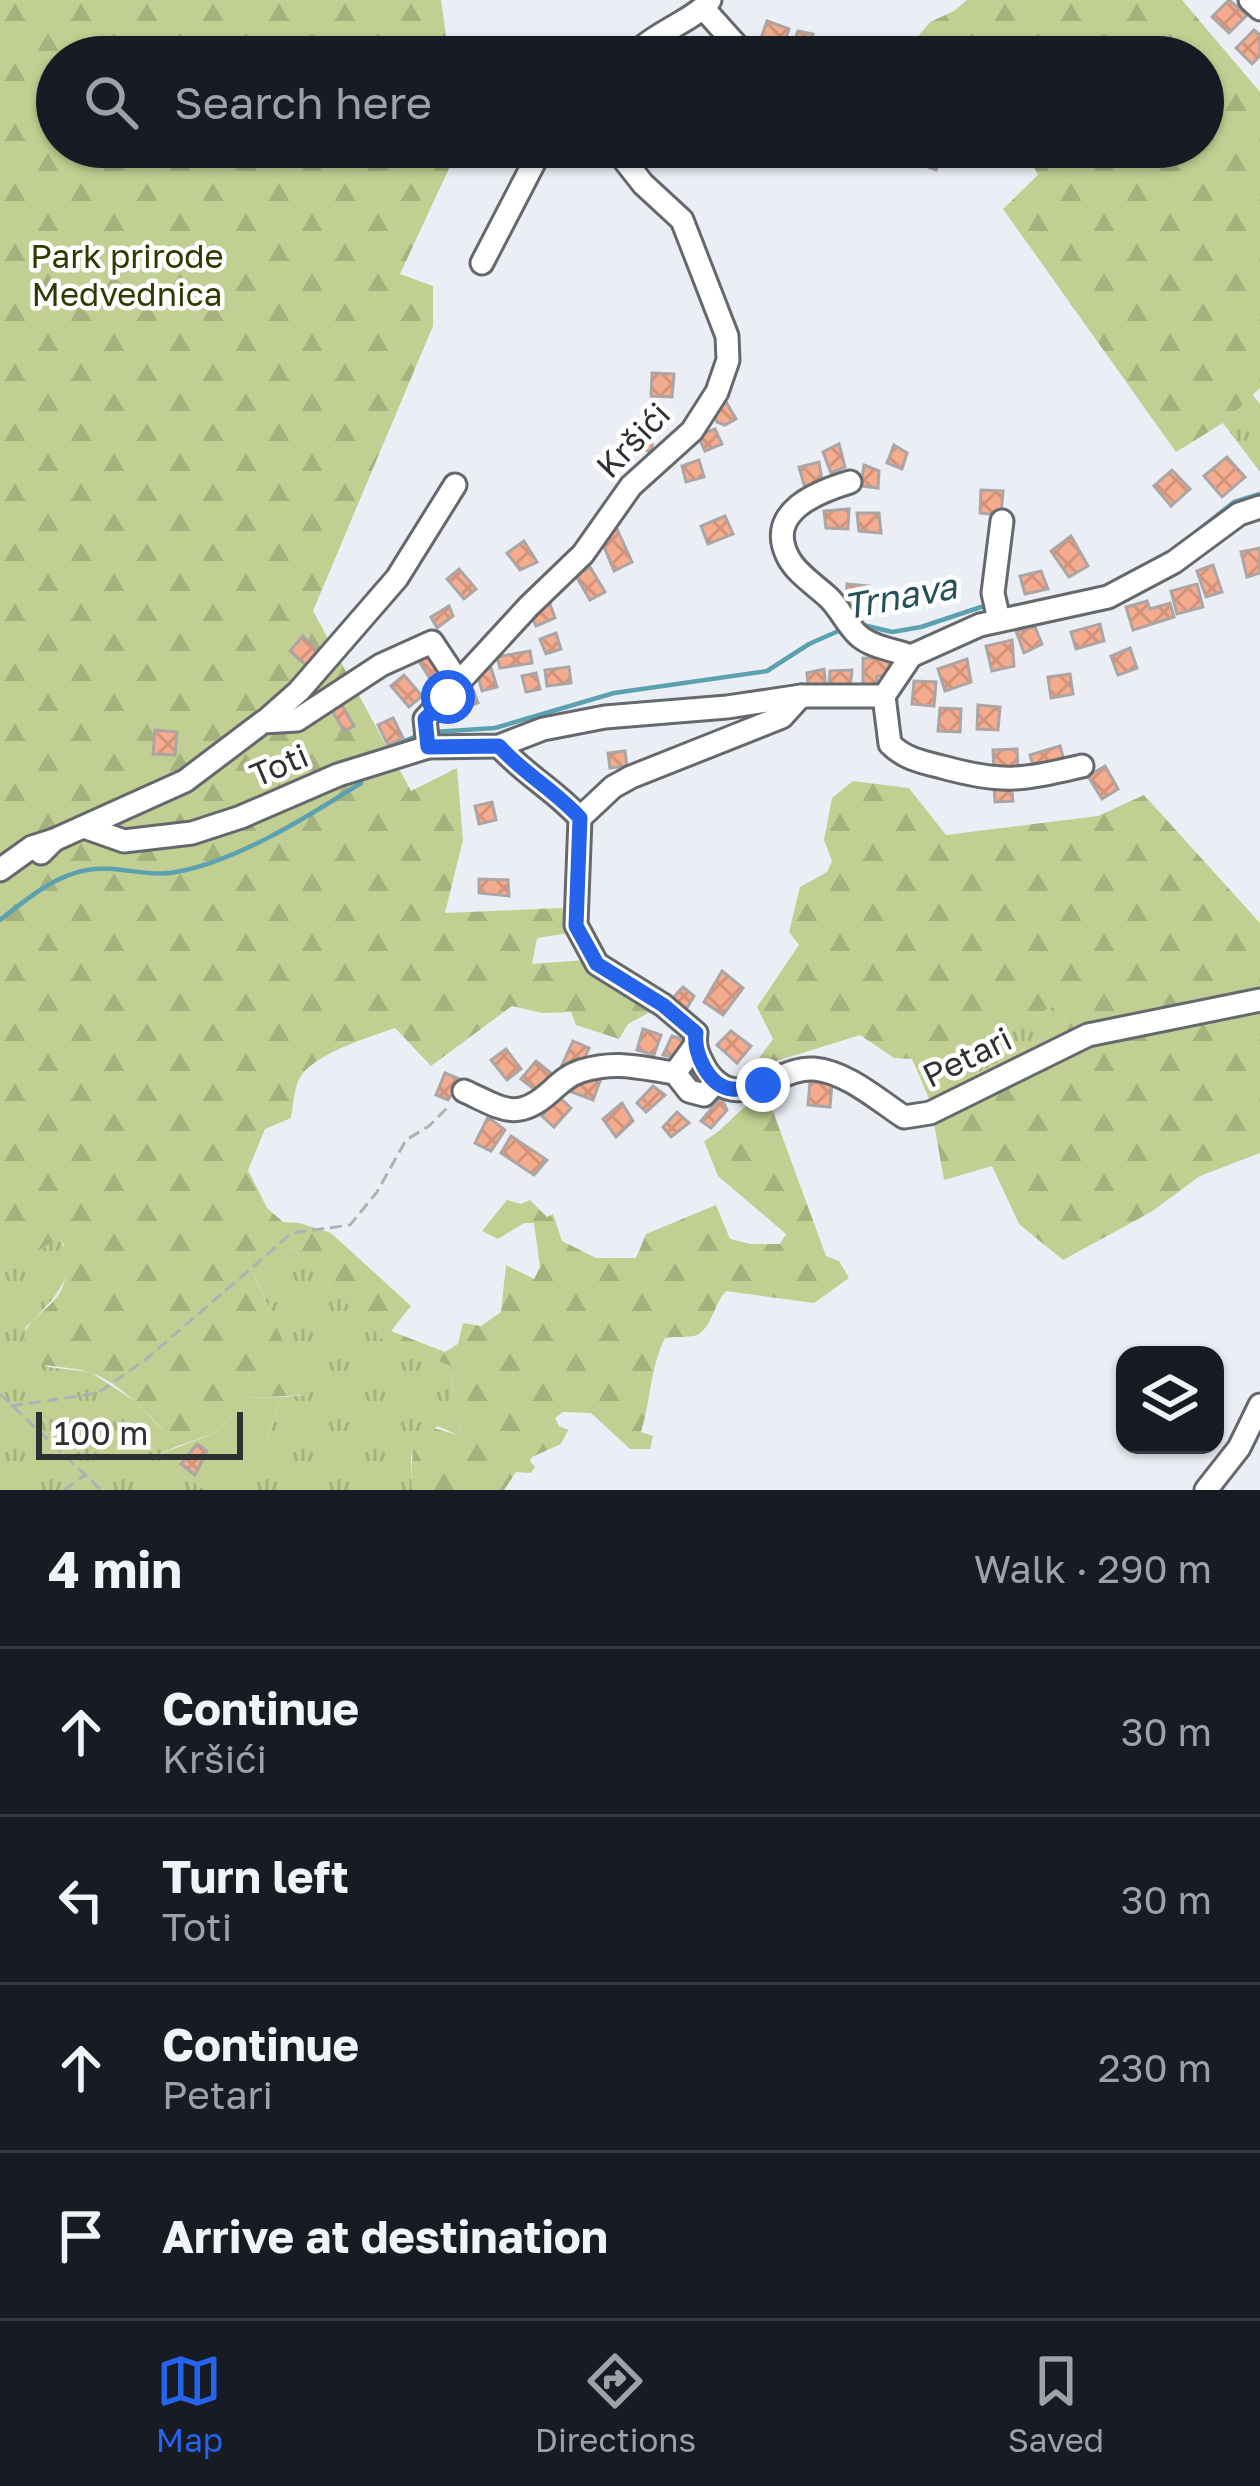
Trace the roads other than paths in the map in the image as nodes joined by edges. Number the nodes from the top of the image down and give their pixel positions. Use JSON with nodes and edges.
{"nodes":[{"id":1,"x":1250,"y":0,"type":"edge"},
{"id":2,"x":707,"y":4,"type":"edge"},
{"id":3,"x":1260,"y":9,"type":"edge"},
{"id":4,"x":658,"y":36,"type":"edge"},
{"id":5,"x":731,"y":36,"type":"edge"},
{"id":6,"x":531,"y":168,"type":"edge"},
{"id":7,"x":630,"y":168,"type":"edge"},
{"id":8,"x":482,"y":263,"type":"dead end"},
{"id":9,"x":850,"y":482,"type":"dead end"},
{"id":10,"x":455,"y":485,"type":"dead end"},
{"id":11,"x":1260,"y":507,"type":"edge"},
{"id":12,"x":1002,"y":521,"type":"dead end"},
{"id":13,"x":996,"y":609,"type":"junction"},
{"id":14,"x":911,"y":656,"type":"junction"},
{"id":15,"x":458,"y":681,"type":"junction"},
{"id":16,"x":801,"y":696,"type":"junction"},
{"id":17,"x":884,"y":696,"type":"junction"},
{"id":18,"x":263,"y":722,"type":"junction"},
{"id":19,"x":426,"y":738,"type":"junction"},
{"id":20,"x":499,"y":746,"type":"junction"},
{"id":21,"x":1082,"y":766,"type":"dead end"},
{"id":22,"x":580,"y":818,"type":"junction"},
{"id":23,"x":87,"y":828,"type":"junction"},
{"id":24,"x":0,"y":869,"type":"edge"},
{"id":25,"x":1260,"y":1000,"type":"edge"},
{"id":26,"x":694,"y":1047,"type":"junction"},
{"id":27,"x":675,"y":1073,"type":"junction"},
{"id":28,"x":716,"y":1082,"type":"junction"},
{"id":29,"x":464,"y":1090,"type":"road end"},
{"id":30,"x":1260,"y":1406,"type":"edge"},
{"id":31,"x":1206,"y":1490,"type":"edge"}],
"edges":[{"from":1,"to":3,"type":"street"},
{"from":2,"to":4,"type":"street"},
{"from":2,"to":5,"type":"street"},
{"from":6,"to":8,"type":"street"},
{"from":7,"to":15,"type":"street","name":"Kršići"},
{"from":9,"to":14,"type":"street"},
{"from":10,"to":18,"type":"street","name":"Toti"},
{"from":11,"to":13,"type":"street"},
{"from":12,"to":13,"type":"street"},
{"from":13,"to":14,"type":"street"},
{"from":14,"to":17,"type":"street"},
{"from":15,"to":18,"type":"street","name":"Toti"},
{"from":15,"to":19,"type":"street","name":"Kršići"},
{"from":16,"to":17,"type":"street","name":"Toti"},
{"from":16,"to":20,"type":"street","name":"Toti"},
{"from":16,"to":22,"type":"street"},
{"from":17,"to":21,"type":"street"},
{"from":18,"to":23,"type":"street","name":"Toti"},
{"from":19,"to":20,"type":"street","name":"Toti"},
{"from":19,"to":23,"type":"street","name":"Toti"},
{"from":20,"to":22,"type":"street"},
{"from":22,"to":26,"type":"street"},
{"from":23,"to":24,"type":"street","name":"Toti"},
{"from":25,"to":28,"type":"street","name":"Petari"},
{"from":26,"to":27,"type":"street"},
{"from":26,"to":28,"type":"street"},
{"from":27,"to":28,"type":"street"},
{"from":27,"to":29,"type":"street"},
{"from":30,"to":31,"type":"street"}]}
